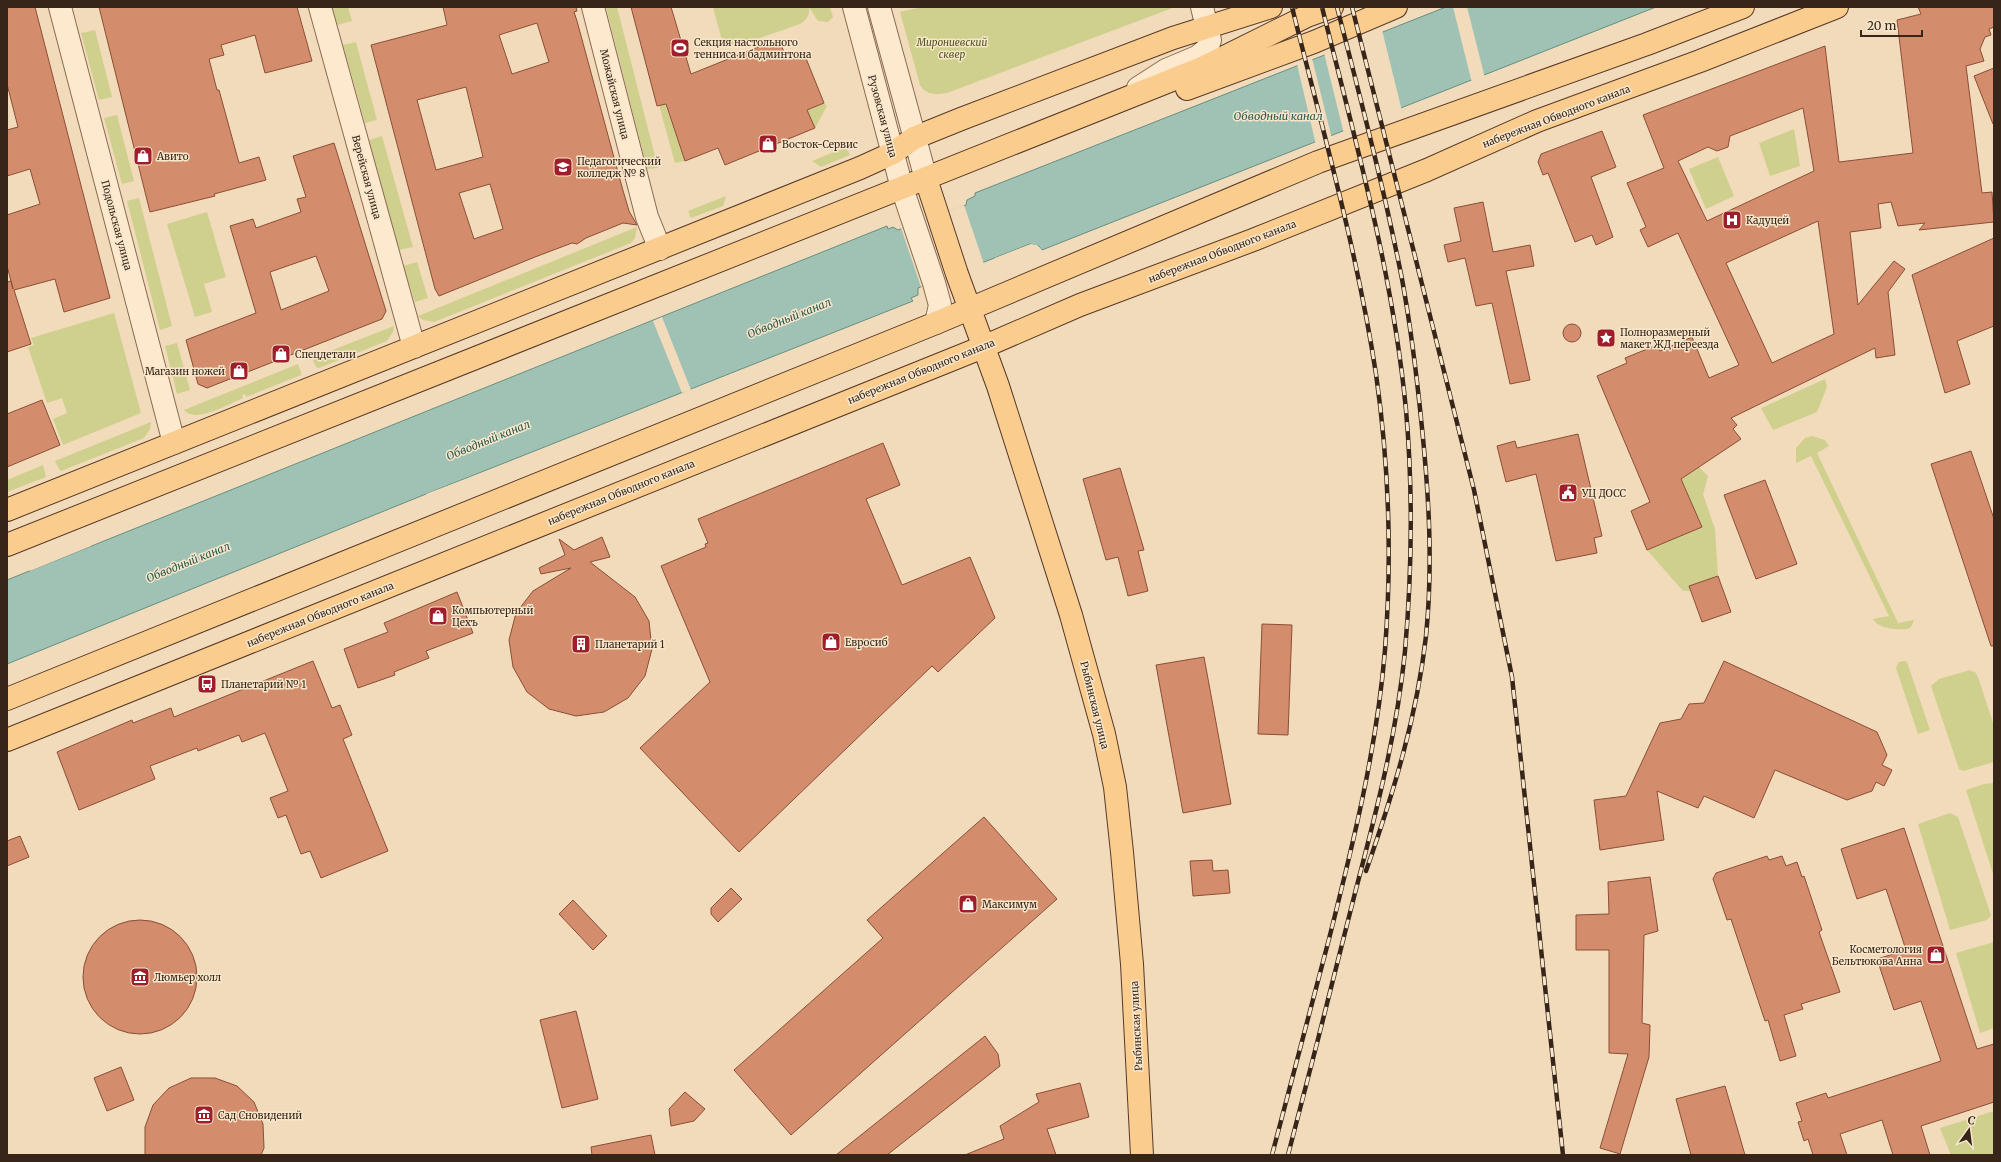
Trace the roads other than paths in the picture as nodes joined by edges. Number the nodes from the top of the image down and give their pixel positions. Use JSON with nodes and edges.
{"nodes":[{"id":1,"x":60,"y":7,"type":"edge"},
{"id":2,"x":320,"y":7,"type":"edge"},
{"id":3,"x":593,"y":7,"type":"edge"},
{"id":4,"x":854,"y":7,"type":"edge"},
{"id":5,"x":879,"y":7,"type":"edge"},
{"id":6,"x":1271,"y":7,"type":"edge"},
{"id":7,"x":1332,"y":7,"type":"edge"},
{"id":8,"x":1396,"y":7,"type":"edge"},
{"id":9,"x":1743,"y":7,"type":"edge"},
{"id":10,"x":1837,"y":7,"type":"edge"},
{"id":11,"x":1205,"y":17,"type":"edge"},
{"id":12,"x":1112,"y":104,"type":"junction"},
{"id":13,"x":914,"y":138,"type":"junction"},
{"id":14,"x":893,"y":153,"type":"junction"},
{"id":15,"x":926,"y":179,"type":"junction"},
{"id":16,"x":902,"y":188,"type":"junction"},
{"id":17,"x":660,"y":249,"type":"junction"},
{"id":18,"x":970,"y":309,"type":"junction"},
{"id":19,"x":936,"y":323,"type":"junction"},
{"id":20,"x":414,"y":347,"type":"junction"},
{"id":21,"x":983,"y":347,"type":"junction"},
{"id":22,"x":174,"y":443,"type":"junction"},
{"id":23,"x":7,"y":510,"type":"edge"},
{"id":24,"x":7,"y":545,"type":"edge"},
{"id":25,"x":7,"y":699,"type":"edge"},
{"id":26,"x":7,"y":740,"type":"edge"},
{"id":27,"x":1142,"y":1155,"type":"edge"}],
"edges":[{"from":1,"to":22,"type":"street","name":"Подольская улица"},
{"from":2,"to":20,"type":"street","name":"Верейская улица"},
{"from":3,"to":17,"type":"street","name":"Можайская улица"},
{"from":4,"to":14,"type":"street","name":"Рузовская улица"},
{"from":5,"to":13,"type":"street"},
{"from":6,"to":11,"type":"main road"},
{"from":7,"to":12,"type":"main road"},
{"from":8,"to":12,"type":"main road"},
{"from":9,"to":18,"type":"main road"},
{"from":10,"to":21,"type":"main road","name":"набережная Обводного канала"},
{"from":11,"to":12,"type":"street"},
{"from":11,"to":13,"type":"main road"},
{"from":12,"to":15,"type":"main road"},
{"from":13,"to":14,"type":"main road"},
{"from":13,"to":15,"type":"street"},
{"from":14,"to":16,"type":"street","name":"Рузовская улица"},
{"from":14,"to":17,"type":"main road"},
{"from":15,"to":16,"type":"main road"},
{"from":15,"to":18,"type":"main road","name":"Рыбинская улица"},
{"from":16,"to":19,"type":"street","name":"Рузовская улица"},
{"from":16,"to":24,"type":"main road"},
{"from":17,"to":20,"type":"main road"},
{"from":18,"to":19,"type":"main road"},
{"from":18,"to":21,"type":"main road","name":"Рыбинская улица"},
{"from":19,"to":25,"type":"main road"},
{"from":20,"to":22,"type":"main road"},
{"from":21,"to":26,"type":"main road","name":"набережная Обводного канала"},
{"from":21,"to":27,"type":"main road","name":"Рыбинская улица"},
{"from":22,"to":23,"type":"main road"}]}
